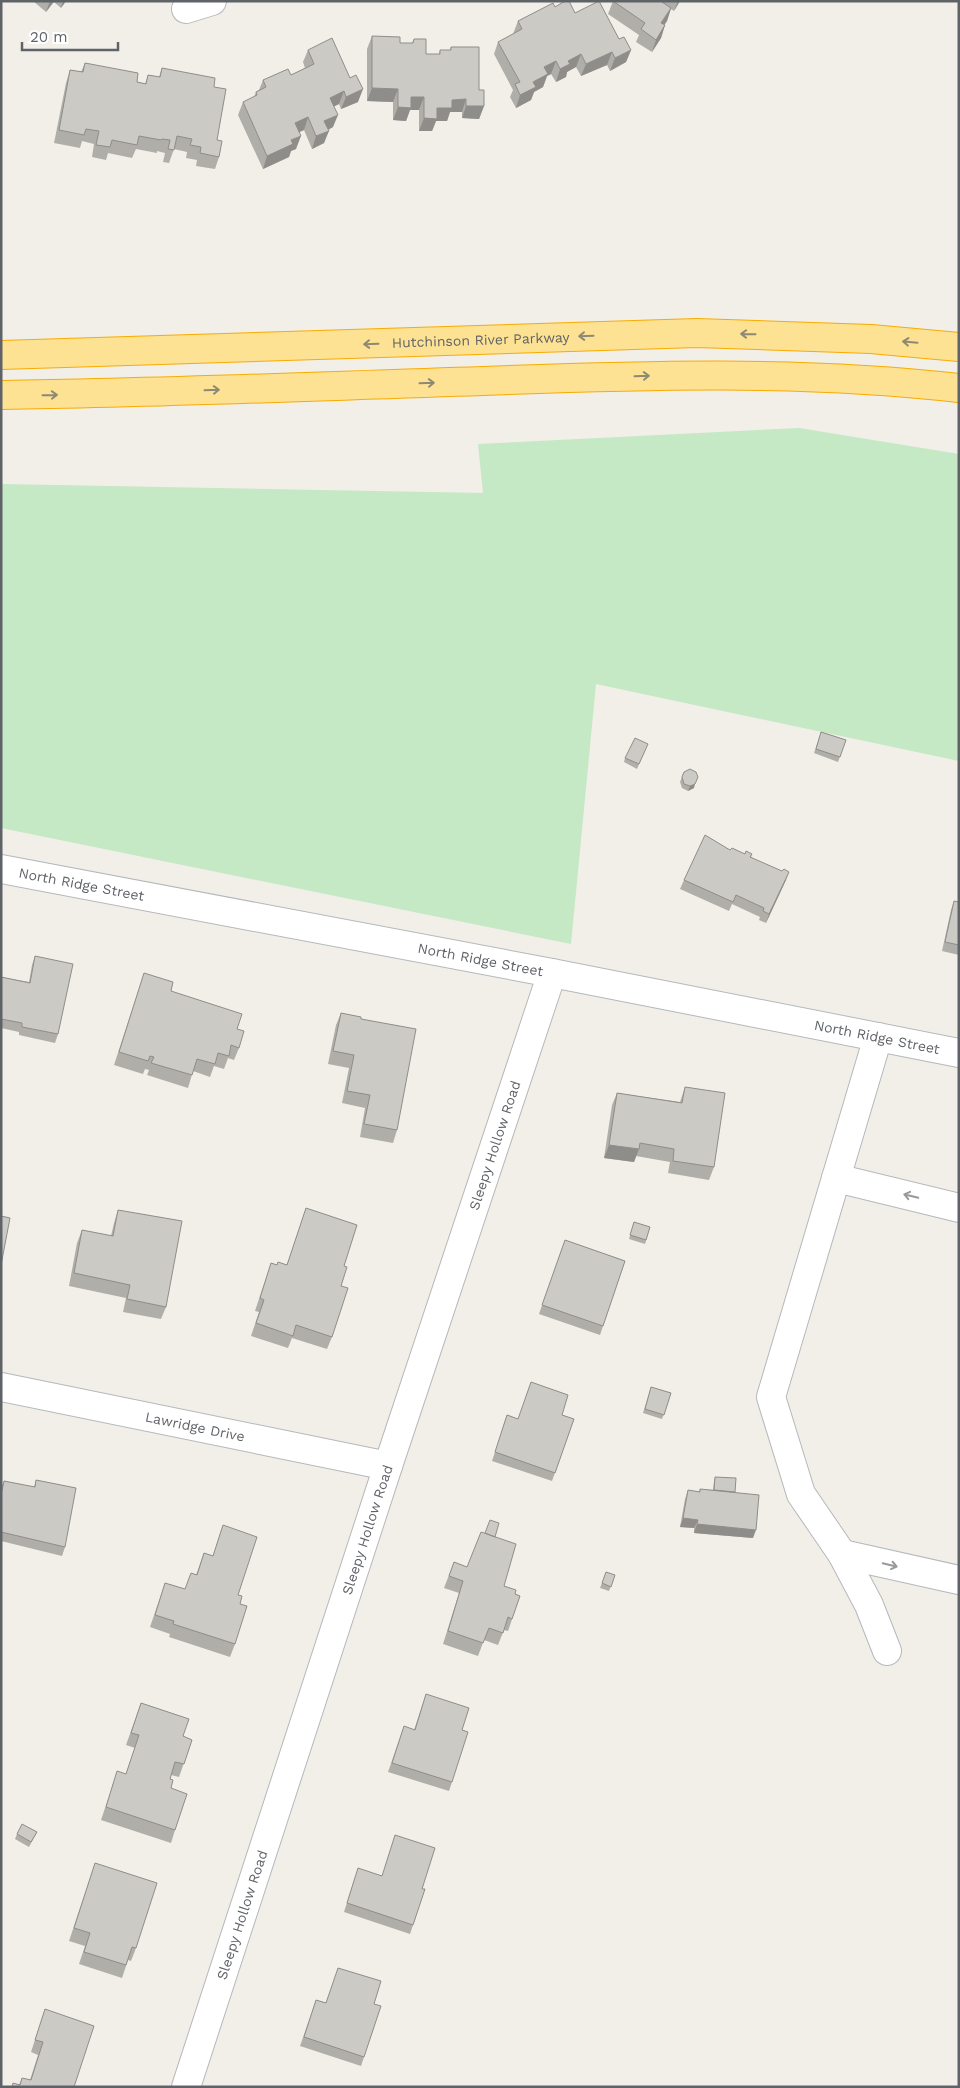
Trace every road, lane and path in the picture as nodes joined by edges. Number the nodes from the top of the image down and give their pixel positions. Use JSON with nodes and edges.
{"nodes":[{"id":1,"x":212,"y":1,"type":"edge"},
{"id":2,"x":186,"y":9,"type":"dead end"},
{"id":3,"x":959,"y":347,"type":"edge"},
{"id":4,"x":1,"y":355,"type":"edge"},
{"id":5,"x":959,"y":388,"type":"edge"},
{"id":6,"x":1,"y":395,"type":"edge"},
{"id":7,"x":1,"y":868,"type":"edge"},
{"id":8,"x":552,"y":972,"type":"junction"},
{"id":9,"x":878,"y":1037,"type":"junction"},
{"id":10,"x":959,"y":1053,"type":"edge"},
{"id":11,"x":836,"y":1178,"type":"junction"},
{"id":12,"x":959,"y":1208,"type":"edge"},
{"id":13,"x":1,"y":1387,"type":"edge"},
{"id":14,"x":388,"y":1466,"type":"junction"},
{"id":15,"x":842,"y":1554,"type":"junction"},
{"id":16,"x":959,"y":1580,"type":"edge"},
{"id":17,"x":886,"y":1651,"type":"dead end"},
{"id":18,"x":186,"y":2087,"type":"edge"}],
"edges":[{"from":1,"to":2,"type":"street"},
{"from":3,"to":4,"type":"highway","name":"Hutchinson River Parkway","one_way":true},
{"from":6,"to":5,"type":"highway","one_way":true},
{"from":7,"to":8,"type":"street","name":"North Ridge Street"},
{"from":8,"to":9,"type":"street","name":"North Ridge Street"},
{"from":8,"to":14,"type":"street","name":"Sleepy Hollow Road"},
{"from":9,"to":10,"type":"street","name":"North Ridge Street"},
{"from":9,"to":11,"type":"street"},
{"from":12,"to":11,"type":"street","one_way":true},
{"from":11,"to":15,"type":"street"},
{"from":13,"to":14,"type":"street","name":"Lawridge Drive"},
{"from":14,"to":18,"type":"street","name":"Sleepy Hollow Road"},
{"from":15,"to":16,"type":"street","one_way":true},
{"from":15,"to":17,"type":"street"}]}
